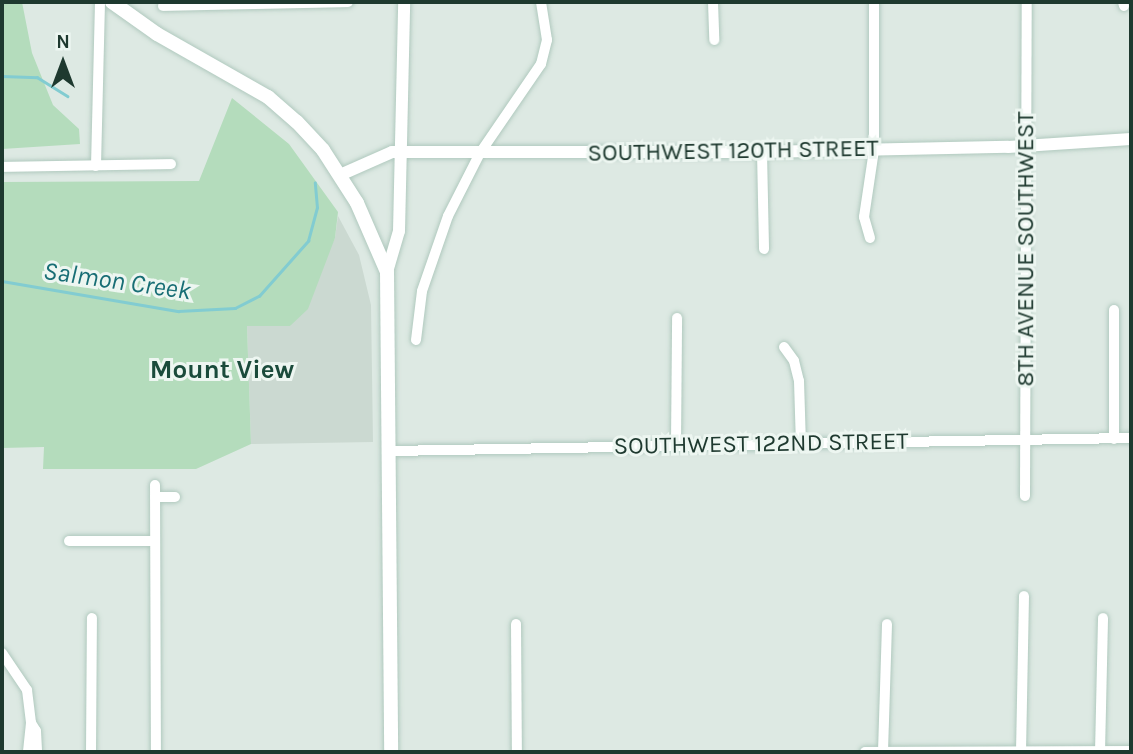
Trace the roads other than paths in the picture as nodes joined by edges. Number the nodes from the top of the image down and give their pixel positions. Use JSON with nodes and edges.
{"nodes":[{"id":1,"x":100,"y":2,"type":"edge"},
{"id":2,"x":112,"y":2,"type":"edge"},
{"id":3,"x":348,"y":2,"type":"edge"},
{"id":4,"x":404,"y":2,"type":"edge"},
{"id":5,"x":541,"y":2,"type":"edge"},
{"id":6,"x":713,"y":2,"type":"edge"},
{"id":7,"x":874,"y":2,"type":"edge"},
{"id":8,"x":1027,"y":2,"type":"edge"},
{"id":9,"x":163,"y":6,"type":"dead end"},
{"id":10,"x":714,"y":40,"type":"dead end"},
{"id":11,"x":1131,"y":139,"type":"edge"},
{"id":12,"x":1026,"y":146,"type":"junction"},
{"id":13,"x":874,"y":150,"type":"junction"},
{"id":14,"x":403,"y":152,"type":"junction"},
{"id":15,"x":762,"y":152,"type":"junction"},
{"id":16,"x":481,"y":153,"type":"junction"},
{"id":17,"x":171,"y":164,"type":"dead end"},
{"id":18,"x":96,"y":166,"type":"junction"},
{"id":19,"x":2,"y":167,"type":"edge"},
{"id":20,"x":340,"y":175,"type":"junction"},
{"id":21,"x":870,"y":238,"type":"dead end"},
{"id":22,"x":764,"y":249,"type":"dead end"},
{"id":23,"x":387,"y":272,"type":"junction"},
{"id":24,"x":1114,"y":310,"type":"dead end"},
{"id":25,"x":677,"y":318,"type":"dead end"},
{"id":26,"x":416,"y":340,"type":"dead end"},
{"id":27,"x":784,"y":347,"type":"dead end"},
{"id":28,"x":1131,"y":438,"type":"edge"},
{"id":29,"x":1114,"y":439,"type":"junction"},
{"id":30,"x":1025,"y":441,"type":"junction"},
{"id":31,"x":800,"y":443,"type":"junction"},
{"id":32,"x":676,"y":444,"type":"junction"},
{"id":33,"x":390,"y":451,"type":"junction"},
{"id":34,"x":155,"y":485,"type":"dead end"},
{"id":35,"x":1025,"y":496,"type":"dead end"},
{"id":36,"x":155,"y":497,"type":"junction"},
{"id":37,"x":175,"y":497,"type":"dead end"},
{"id":38,"x":69,"y":541,"type":"dead end"},
{"id":39,"x":155,"y":541,"type":"junction"},
{"id":40,"x":1024,"y":596,"type":"dead end"},
{"id":41,"x":92,"y":618,"type":"dead end"},
{"id":42,"x":1102,"y":618,"type":"dead end"},
{"id":43,"x":516,"y":624,"type":"dead end"},
{"id":44,"x":887,"y":624,"type":"dead end"},
{"id":45,"x":2,"y":653,"type":"edge"},
{"id":46,"x":31,"y":723,"type":"junction"},
{"id":47,"x":1131,"y":751,"type":"edge"},
{"id":48,"x":28,"y":752,"type":"edge"},
{"id":49,"x":37,"y":752,"type":"edge"},
{"id":50,"x":91,"y":752,"type":"edge"},
{"id":51,"x":156,"y":752,"type":"edge"},
{"id":52,"x":391,"y":752,"type":"edge"},
{"id":53,"x":517,"y":752,"type":"edge"},
{"id":54,"x":865,"y":752,"type":"edge"},
{"id":55,"x":883,"y":752,"type":"edge"},
{"id":56,"x":1021,"y":752,"type":"edge"},
{"id":57,"x":1100,"y":752,"type":"edge"}],
"edges":[{"from":1,"to":18,"type":"street"},
{"from":2,"to":20,"type":"main road"},
{"from":3,"to":9,"type":"street"},
{"from":4,"to":14,"type":"street"},
{"from":5,"to":16,"type":"street"},
{"from":6,"to":10,"type":"street"},
{"from":7,"to":13,"type":"street"},
{"from":8,"to":12,"type":"street","name":"8TH AVENUE SOUTHWEST"},
{"from":11,"to":12,"type":"street","name":"SOUTHWEST 120TH STREET"},
{"from":12,"to":13,"type":"street","name":"SOUTHWEST 120TH STREET"},
{"from":12,"to":30,"type":"street","name":"8TH AVENUE SOUTHWEST"},
{"from":13,"to":15,"type":"street","name":"SOUTHWEST 120TH STREET"},
{"from":13,"to":21,"type":"street"},
{"from":14,"to":16,"type":"street","name":"SOUTHWEST 120TH STREET"},
{"from":14,"to":20,"type":"street","name":"SOUTHWEST 120TH STREET"},
{"from":14,"to":23,"type":"street"},
{"from":15,"to":16,"type":"street","name":"SOUTHWEST 120TH STREET"},
{"from":15,"to":22,"type":"street"},
{"from":16,"to":26,"type":"street"},
{"from":17,"to":18,"type":"street"},
{"from":18,"to":19,"type":"street"},
{"from":20,"to":23,"type":"main road"},
{"from":23,"to":33,"type":"main road"},
{"from":24,"to":29,"type":"street"},
{"from":25,"to":32,"type":"street"},
{"from":27,"to":31,"type":"street"},
{"from":28,"to":29,"type":"street","name":"SOUTHWEST 122ND STREET"},
{"from":29,"to":30,"type":"street","name":"SOUTHWEST 122ND STREET"},
{"from":30,"to":31,"type":"street","name":"SOUTHWEST 122ND STREET"},
{"from":30,"to":35,"type":"street","name":"8TH AVENUE SOUTHWEST"},
{"from":31,"to":32,"type":"street","name":"SOUTHWEST 122ND STREET"},
{"from":32,"to":33,"type":"street","name":"SOUTHWEST 122ND STREET"},
{"from":33,"to":52,"type":"main road"},
{"from":34,"to":36,"type":"street"},
{"from":36,"to":37,"type":"street"},
{"from":36,"to":39,"type":"street"},
{"from":38,"to":39,"type":"street"},
{"from":39,"to":51,"type":"street"},
{"from":40,"to":56,"type":"street"},
{"from":41,"to":50,"type":"street"},
{"from":42,"to":57,"type":"street"},
{"from":43,"to":53,"type":"street"},
{"from":44,"to":55,"type":"street"},
{"from":45,"to":46,"type":"street"},
{"from":46,"to":48,"type":"street"},
{"from":46,"to":49,"type":"street"},
{"from":47,"to":57,"type":"street"},
{"from":54,"to":55,"type":"street"},
{"from":55,"to":56,"type":"street"},
{"from":56,"to":57,"type":"street"}]}
